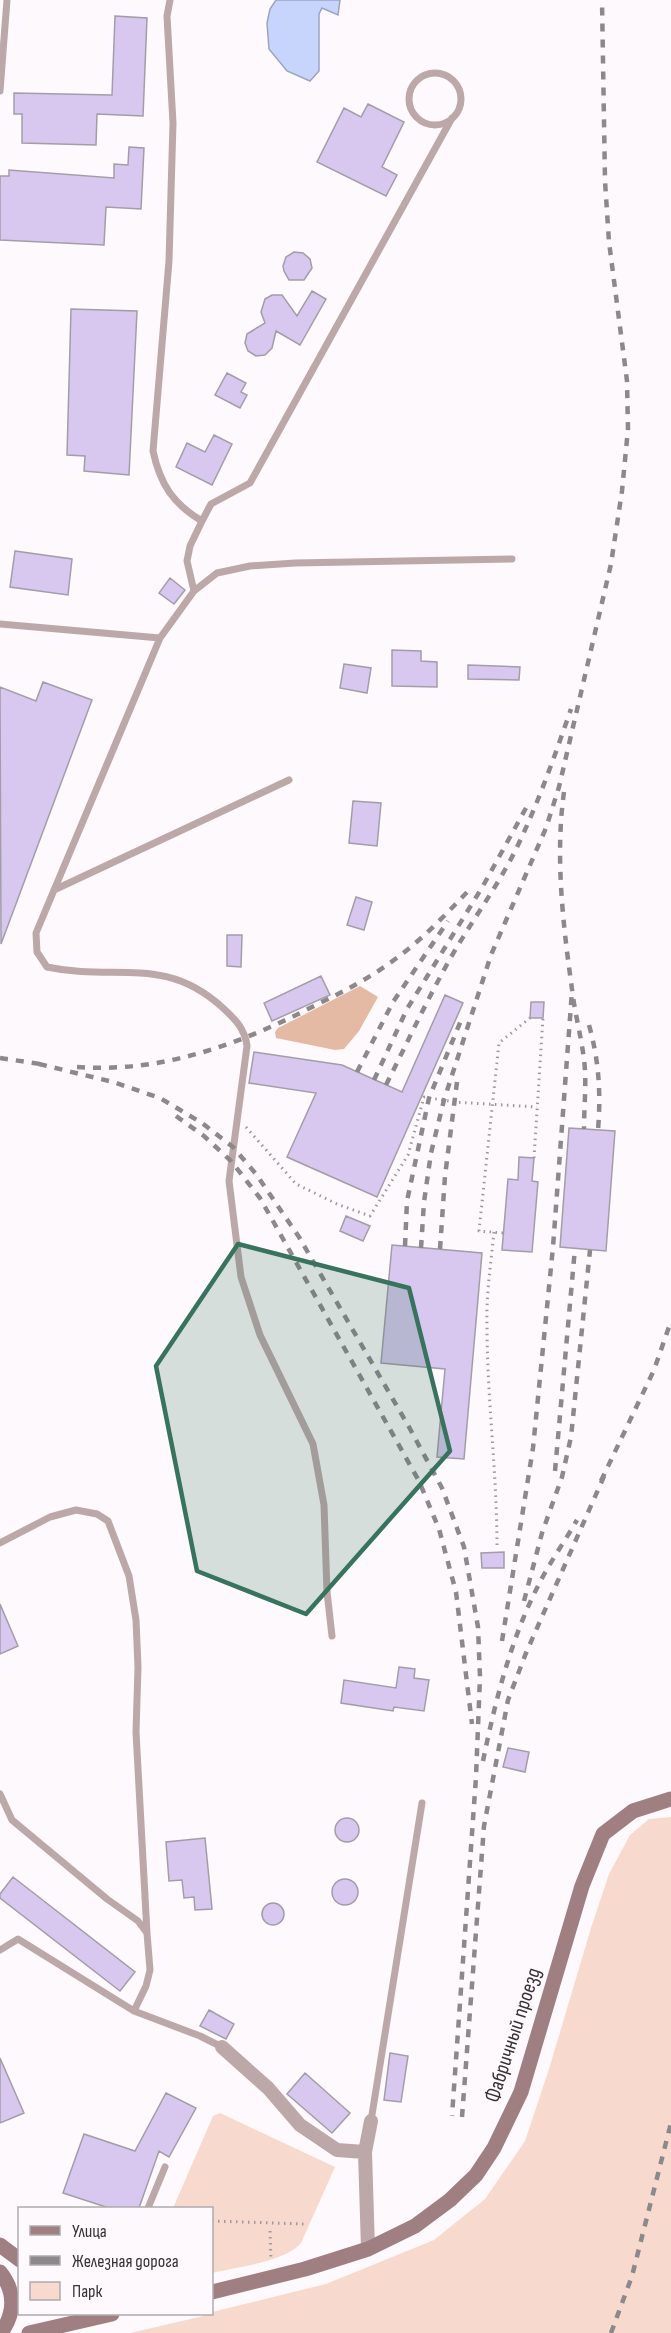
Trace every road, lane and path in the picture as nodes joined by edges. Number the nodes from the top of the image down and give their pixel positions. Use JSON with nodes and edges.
{"nodes":[{"id":1,"x":7,"y":0,"type":"edge"},
{"id":2,"x":170,"y":0,"type":"edge"},
{"id":3,"x":0,"y":91,"type":"edge"},
{"id":4,"x":452,"y":118,"type":"junction"},
{"id":5,"x":202,"y":521,"type":"junction"},
{"id":6,"x":512,"y":559,"type":"dead end"},
{"id":7,"x":194,"y":591,"type":"junction"},
{"id":8,"x":0,"y":624,"type":"edge"},
{"id":9,"x":160,"y":638,"type":"junction"},
{"id":10,"x":289,"y":780,"type":"dead end"},
{"id":11,"x":54,"y":890,"type":"junction"},
{"id":12,"x":530,"y":1018,"type":"dead end"},
{"id":13,"x":543,"y":1018,"type":"dead end"},
{"id":14,"x":491,"y":1104,"type":"junction"},
{"id":15,"x":537,"y":1107,"type":"junction"},
{"id":16,"x":238,"y":1118,"type":"junction"},
{"id":17,"x":534,"y":1158,"type":"dead end"},
{"id":18,"x":494,"y":1232,"type":"junction"},
{"id":19,"x":503,"y":1233,"type":"dead end"},
{"id":20,"x":0,"y":1543,"type":"edge"},
{"id":21,"x":497,"y":1546,"type":"dead end"},
{"id":22,"x":333,"y":1636,"type":"dead end"},
{"id":23,"x":0,"y":1794,"type":"edge"},
{"id":24,"x":671,"y":1799,"type":"edge"},
{"id":25,"x":422,"y":1803,"type":"dead end"},
{"id":26,"x":147,"y":1933,"type":"junction"},
{"id":27,"x":0,"y":1950,"type":"edge"},
{"id":28,"x":134,"y":2011,"type":"junction"},
{"id":29,"x":222,"y":2047,"type":"joint"},
{"id":30,"x":371,"y":2121,"type":"joint"},
{"id":31,"x":365,"y":2152,"type":"junction"},
{"id":32,"x":165,"y":2167,"type":"dead end"},
{"id":33,"x":148,"y":2207,"type":"edge"},
{"id":34,"x":213,"y":2221,"type":"edge"},
{"id":35,"x":304,"y":2224,"type":"dead end"},
{"id":36,"x":270,"y":2231,"type":"dead end"},
{"id":37,"x":0,"y":2245,"type":"edge"},
{"id":38,"x":368,"y":2249,"type":"junction"},
{"id":39,"x":18,"y":2258,"type":"edge"},
{"id":40,"x":271,"y":2261,"type":"dead end"},
{"id":41,"x":0,"y":2265,"type":"edge"},
{"id":42,"x":18,"y":2269,"type":"edge"},
{"id":43,"x":0,"y":2272,"type":"edge"},
{"id":44,"x":213,"y":2292,"type":"edge"},
{"id":45,"x":104,"y":2315,"type":"edge"},
{"id":46,"x":1,"y":2333,"type":"edge"},
{"id":47,"x":29,"y":2333,"type":"edge"}],
"edges":[{"from":1,"to":3,"type":"lane"},
{"from":2,"to":5,"type":"lane"},
{"from":4,"to":4,"type":"lane"},
{"from":4,"to":5,"type":"lane"},
{"from":5,"to":7,"type":"lane"},
{"from":6,"to":7,"type":"lane"},
{"from":7,"to":9,"type":"lane"},
{"from":8,"to":9,"type":"lane"},
{"from":9,"to":11,"type":"lane"},
{"from":10,"to":11,"type":"lane"},
{"from":11,"to":16,"type":"lane"},
{"from":12,"to":14,"type":"path"},
{"from":13,"to":15,"type":"path"},
{"from":14,"to":15,"type":"path"},
{"from":14,"to":16,"type":"path"},
{"from":14,"to":18,"type":"path"},
{"from":15,"to":17,"type":"path"},
{"from":16,"to":22,"type":"lane"},
{"from":18,"to":19,"type":"path"},
{"from":18,"to":21,"type":"path"},
{"from":20,"to":26,"type":"lane"},
{"from":23,"to":26,"type":"lane"},
{"from":24,"to":38,"type":"main road","name":"Фабричный проезд"},
{"from":25,"to":30,"type":"lane"},
{"from":26,"to":28,"type":"lane"},
{"from":27,"to":28,"type":"lane"},
{"from":28,"to":29,"type":"lane"},
{"from":29,"to":31,"type":"street"},
{"from":30,"to":31,"type":"street"},
{"from":31,"to":38,"type":"street"},
{"from":32,"to":33,"type":"lane"},
{"from":34,"to":35,"type":"path"},
{"from":36,"to":40,"type":"path"},
{"from":37,"to":39,"type":"main road"},
{"from":38,"to":44,"type":"main road","name":"Фабричный проезд"},
{"from":41,"to":42,"type":"main road"},
{"from":43,"to":46,"type":"main road"},
{"from":45,"to":47,"type":"main road"}]}
